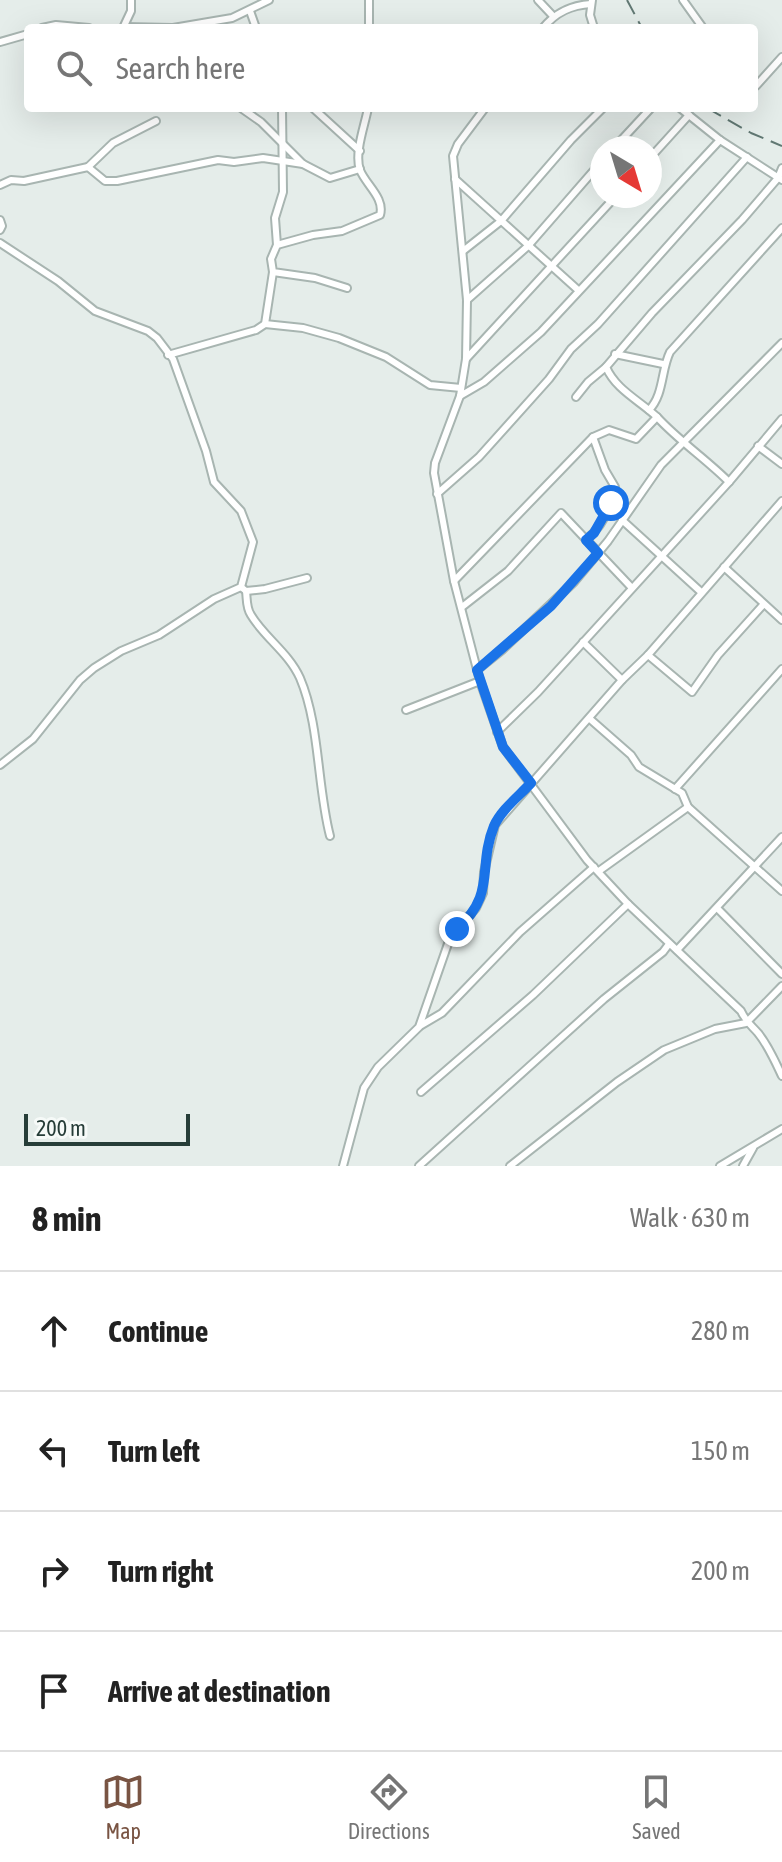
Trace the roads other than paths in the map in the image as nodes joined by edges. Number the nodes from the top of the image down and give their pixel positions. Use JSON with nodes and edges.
{"nodes":[{"id":1,"x":131,"y":0,"type":"edge"},
{"id":2,"x":269,"y":0,"type":"edge"},
{"id":3,"x":369,"y":0,"type":"edge"},
{"id":4,"x":538,"y":0,"type":"edge"},
{"id":5,"x":683,"y":0,"type":"edge"},
{"id":6,"x":592,"y":2,"type":"edge"},
{"id":7,"x":250,"y":11,"type":"junction"},
{"id":8,"x":553,"y":16,"type":"junction"},
{"id":9,"x":126,"y":24,"type":"edge"},
{"id":10,"x":196,"y":24,"type":"edge"},
{"id":11,"x":255,"y":24,"type":"edge"},
{"id":12,"x":369,"y":24,"type":"edge"},
{"id":13,"x":546,"y":24,"type":"edge"},
{"id":14,"x":593,"y":24,"type":"edge"},
{"id":15,"x":700,"y":24,"type":"edge"},
{"id":16,"x":24,"y":35,"type":"edge"},
{"id":17,"x":0,"y":42,"type":"edge"},
{"id":18,"x":782,"y":57,"type":"edge"},
{"id":19,"x":758,"y":84,"type":"edge"},
{"id":20,"x":247,"y":112,"type":"edge"},
{"id":21,"x":282,"y":112,"type":"edge"},
{"id":22,"x":317,"y":112,"type":"edge"},
{"id":23,"x":367,"y":112,"type":"edge"},
{"id":24,"x":482,"y":112,"type":"edge"},
{"id":25,"x":599,"y":112,"type":"edge"},
{"id":26,"x":647,"y":112,"type":"edge"},
{"id":27,"x":685,"y":112,"type":"edge"},
{"id":28,"x":689,"y":115,"type":"junction"},
{"id":29,"x":156,"y":121,"type":"dead end"},
{"id":30,"x":625,"y":136,"type":"edge"},
{"id":31,"x":720,"y":140,"type":"junction"},
{"id":32,"x":284,"y":144,"type":"junction"},
{"id":33,"x":662,"y":145,"type":"edge"},
{"id":34,"x":360,"y":151,"type":"junction"},
{"id":35,"x":747,"y":157,"type":"junction"},
{"id":36,"x":283,"y":160,"type":"junction"},
{"id":37,"x":303,"y":164,"type":"junction"},
{"id":38,"x":88,"y":167,"type":"junction"},
{"id":39,"x":782,"y":168,"type":"edge"},
{"id":40,"x":360,"y":169,"type":"junction"},
{"id":41,"x":590,"y":175,"type":"edge"},
{"id":42,"x":455,"y":179,"type":"junction"},
{"id":43,"x":780,"y":179,"type":"edge"},
{"id":44,"x":0,"y":185,"type":"edge"},
{"id":45,"x":605,"y":208,"type":"edge"},
{"id":46,"x":0,"y":220,"type":"edge"},
{"id":47,"x":501,"y":221,"type":"junction"},
{"id":48,"x":782,"y":228,"type":"edge"},
{"id":49,"x":0,"y":230,"type":"edge"},
{"id":50,"x":0,"y":243,"type":"edge"},
{"id":51,"x":277,"y":245,"type":"junction"},
{"id":52,"x":528,"y":246,"type":"junction"},
{"id":53,"x":463,"y":251,"type":"junction"},
{"id":54,"x":553,"y":267,"type":"junction"},
{"id":55,"x":273,"y":272,"type":"junction"},
{"id":56,"x":347,"y":288,"type":"dead end"},
{"id":57,"x":578,"y":290,"type":"junction"},
{"id":58,"x":467,"y":300,"type":"junction"},
{"id":59,"x":265,"y":324,"type":"junction"},
{"id":60,"x":782,"y":343,"type":"edge"},
{"id":61,"x":615,"y":354,"type":"junction"},
{"id":62,"x":168,"y":355,"type":"junction"},
{"id":63,"x":466,"y":359,"type":"junction"},
{"id":64,"x":663,"y":364,"type":"junction"},
{"id":65,"x":606,"y":367,"type":"junction"},
{"id":66,"x":461,"y":388,"type":"junction"},
{"id":67,"x":460,"y":396,"type":"junction"},
{"id":68,"x":576,"y":397,"type":"dead end"},
{"id":69,"x":649,"y":410,"type":"junction"},
{"id":70,"x":657,"y":417,"type":"junction"},
{"id":71,"x":782,"y":419,"type":"edge"},
{"id":72,"x":593,"y":437,"type":"junction"},
{"id":73,"x":684,"y":443,"type":"junction"},
{"id":74,"x":758,"y":446,"type":"junction"},
{"id":75,"x":782,"y":464,"type":"edge"},
{"id":76,"x":729,"y":482,"type":"junction"},
{"id":77,"x":437,"y":494,"type":"junction"},
{"id":78,"x":782,"y":501,"type":"edge"},
{"id":79,"x":622,"y":520,"type":"junction"},
{"id":80,"x":586,"y":540,"type":"junction"},
{"id":81,"x":598,"y":553,"type":"junction"},
{"id":82,"x":661,"y":556,"type":"junction"},
{"id":83,"x":724,"y":567,"type":"junction"},
{"id":84,"x":307,"y":578,"type":"dead end"},
{"id":85,"x":454,"y":581,"type":"junction"},
{"id":86,"x":631,"y":587,"type":"junction"},
{"id":87,"x":244,"y":589,"type":"junction"},
{"id":88,"x":701,"y":592,"type":"junction"},
{"id":89,"x":763,"y":605,"type":"junction"},
{"id":90,"x":462,"y":607,"type":"junction"},
{"id":91,"x":782,"y":620,"type":"edge"},
{"id":92,"x":583,"y":642,"type":"junction"},
{"id":93,"x":648,"y":655,"type":"junction"},
{"id":94,"x":782,"y":669,"type":"edge"},
{"id":95,"x":477,"y":670,"type":"junction"},
{"id":96,"x":622,"y":680,"type":"junction"},
{"id":97,"x":480,"y":681,"type":"junction"},
{"id":98,"x":406,"y":710,"type":"dead end"},
{"id":99,"x":590,"y":719,"type":"junction"},
{"id":100,"x":497,"y":732,"type":"junction"},
{"id":101,"x":0,"y":765,"type":"edge"},
{"id":102,"x":531,"y":783,"type":"junction"},
{"id":103,"x":675,"y":789,"type":"junction"},
{"id":104,"x":688,"y":807,"type":"junction"},
{"id":105,"x":330,"y":836,"type":"dead end"},
{"id":106,"x":782,"y":837,"type":"edge"},
{"id":107,"x":755,"y":866,"type":"junction"},
{"id":108,"x":597,"y":869,"type":"junction"},
{"id":109,"x":782,"y":891,"type":"edge"},
{"id":110,"x":628,"y":904,"type":"junction"},
{"id":111,"x":717,"y":908,"type":"junction"},
{"id":112,"x":669,"y":944,"type":"junction"},
{"id":113,"x":677,"y":950,"type":"junction"},
{"id":114,"x":782,"y":974,"type":"edge"},
{"id":115,"x":782,"y":986,"type":"edge"},
{"id":116,"x":746,"y":1023,"type":"junction"},
{"id":117,"x":419,"y":1027,"type":"junction"},
{"id":118,"x":782,"y":1076,"type":"edge"},
{"id":119,"x":421,"y":1092,"type":"dead end"},
{"id":120,"x":782,"y":1129,"type":"edge"},
{"id":121,"x":755,"y":1146,"type":"junction"},
{"id":122,"x":343,"y":1166,"type":"edge"},
{"id":123,"x":419,"y":1166,"type":"edge"},
{"id":124,"x":510,"y":1166,"type":"edge"},
{"id":125,"x":720,"y":1166,"type":"edge"},
{"id":126,"x":743,"y":1166,"type":"edge"}],
"edges":[{"from":1,"to":9,"type":"street"},
{"from":2,"to":7,"type":"street"},
{"from":3,"to":12,"type":"street"},
{"from":4,"to":8,"type":"street"},
{"from":5,"to":15,"type":"street"},
{"from":6,"to":8,"type":"street"},
{"from":6,"to":14,"type":"street"},
{"from":7,"to":10,"type":"street"},
{"from":7,"to":11,"type":"street"},
{"from":8,"to":13,"type":"street"},
{"from":16,"to":17,"type":"street"},
{"from":18,"to":19,"type":"street"},
{"from":20,"to":32,"type":"street"},
{"from":21,"to":32,"type":"street"},
{"from":22,"to":34,"type":"street"},
{"from":23,"to":34,"type":"street"},
{"from":24,"to":42,"type":"street"},
{"from":25,"to":47,"type":"street"},
{"from":26,"to":30,"type":"street"},
{"from":27,"to":28,"type":"street"},
{"from":28,"to":31,"type":"street"},
{"from":28,"to":33,"type":"street"},
{"from":29,"to":38,"type":"street"},
{"from":31,"to":35,"type":"street"},
{"from":31,"to":57,"type":"street"},
{"from":32,"to":36,"type":"street"},
{"from":32,"to":37,"type":"street"},
{"from":34,"to":40,"type":"street"},
{"from":35,"to":43,"type":"street"},
{"from":35,"to":77,"type":"street"},
{"from":36,"to":37,"type":"street"},
{"from":36,"to":38,"type":"street"},
{"from":36,"to":51,"type":"street"},
{"from":37,"to":40,"type":"street"},
{"from":38,"to":44,"type":"street"},
{"from":39,"to":43,"type":"street"},
{"from":40,"to":51,"type":"street"},
{"from":41,"to":52,"type":"street"},
{"from":42,"to":47,"type":"street"},
{"from":42,"to":53,"type":"street"},
{"from":43,"to":61,"type":"street"},
{"from":45,"to":54,"type":"street"},
{"from":46,"to":49,"type":"street"},
{"from":47,"to":52,"type":"street"},
{"from":47,"to":53,"type":"street"},
{"from":48,"to":64,"type":"street"},
{"from":50,"to":62,"type":"street"},
{"from":51,"to":55,"type":"street"},
{"from":52,"to":54,"type":"street"},
{"from":52,"to":58,"type":"street"},
{"from":53,"to":58,"type":"street"},
{"from":54,"to":57,"type":"street"},
{"from":54,"to":63,"type":"street"},
{"from":55,"to":56,"type":"street"},
{"from":55,"to":59,"type":"street"},
{"from":57,"to":67,"type":"street"},
{"from":58,"to":63,"type":"street"},
{"from":59,"to":62,"type":"street"},
{"from":59,"to":66,"type":"street"},
{"from":60,"to":73,"type":"street"},
{"from":61,"to":64,"type":"street"},
{"from":61,"to":65,"type":"street"},
{"from":62,"to":87,"type":"street"},
{"from":63,"to":66,"type":"street"},
{"from":64,"to":69,"type":"street"},
{"from":65,"to":68,"type":"street"},
{"from":65,"to":69,"type":"street"},
{"from":66,"to":67,"type":"street"},
{"from":67,"to":77,"type":"street"},
{"from":69,"to":70,"type":"street"},
{"from":70,"to":72,"type":"street"},
{"from":70,"to":73,"type":"street"},
{"from":71,"to":74,"type":"street"},
{"from":72,"to":80,"type":"street"},
{"from":72,"to":85,"type":"street"},
{"from":73,"to":76,"type":"street"},
{"from":73,"to":79,"type":"street"},
{"from":74,"to":75,"type":"street"},
{"from":74,"to":76,"type":"street"},
{"from":76,"to":82,"type":"street"},
{"from":77,"to":85,"type":"street"},
{"from":78,"to":83,"type":"street"},
{"from":79,"to":81,"type":"street"},
{"from":79,"to":82,"type":"street"},
{"from":80,"to":81,"type":"street"},
{"from":80,"to":90,"type":"street"},
{"from":81,"to":86,"type":"street"},
{"from":81,"to":95,"type":"street"},
{"from":82,"to":86,"type":"street"},
{"from":82,"to":88,"type":"street"},
{"from":83,"to":88,"type":"street"},
{"from":83,"to":89,"type":"street"},
{"from":84,"to":87,"type":"street"},
{"from":85,"to":90,"type":"street"},
{"from":86,"to":92,"type":"street"},
{"from":87,"to":101,"type":"street"},
{"from":87,"to":105,"type":"street"},
{"from":88,"to":93,"type":"street"},
{"from":89,"to":91,"type":"street"},
{"from":89,"to":93,"type":"street"},
{"from":90,"to":95,"type":"street"},
{"from":92,"to":96,"type":"street"},
{"from":92,"to":100,"type":"street"},
{"from":93,"to":96,"type":"street"},
{"from":94,"to":103,"type":"street"},
{"from":95,"to":97,"type":"street"},
{"from":96,"to":99,"type":"street"},
{"from":97,"to":98,"type":"street"},
{"from":97,"to":100,"type":"street"},
{"from":99,"to":102,"type":"street"},
{"from":99,"to":103,"type":"street"},
{"from":100,"to":102,"type":"street"},
{"from":102,"to":108,"type":"street"},
{"from":102,"to":117,"type":"street"},
{"from":103,"to":104,"type":"street"},
{"from":104,"to":107,"type":"street"},
{"from":104,"to":108,"type":"street"},
{"from":106,"to":107,"type":"street"},
{"from":107,"to":109,"type":"street"},
{"from":107,"to":111,"type":"street"},
{"from":108,"to":110,"type":"street"},
{"from":108,"to":117,"type":"street"},
{"from":110,"to":112,"type":"street"},
{"from":110,"to":119,"type":"street"},
{"from":111,"to":113,"type":"street"},
{"from":111,"to":114,"type":"street"},
{"from":112,"to":113,"type":"street"},
{"from":112,"to":123,"type":"street"},
{"from":113,"to":116,"type":"street"},
{"from":115,"to":116,"type":"street"},
{"from":116,"to":118,"type":"street"},
{"from":116,"to":124,"type":"street"},
{"from":117,"to":122,"type":"street"},
{"from":120,"to":121,"type":"street"},
{"from":121,"to":125,"type":"street"},
{"from":121,"to":126,"type":"street"}]}
